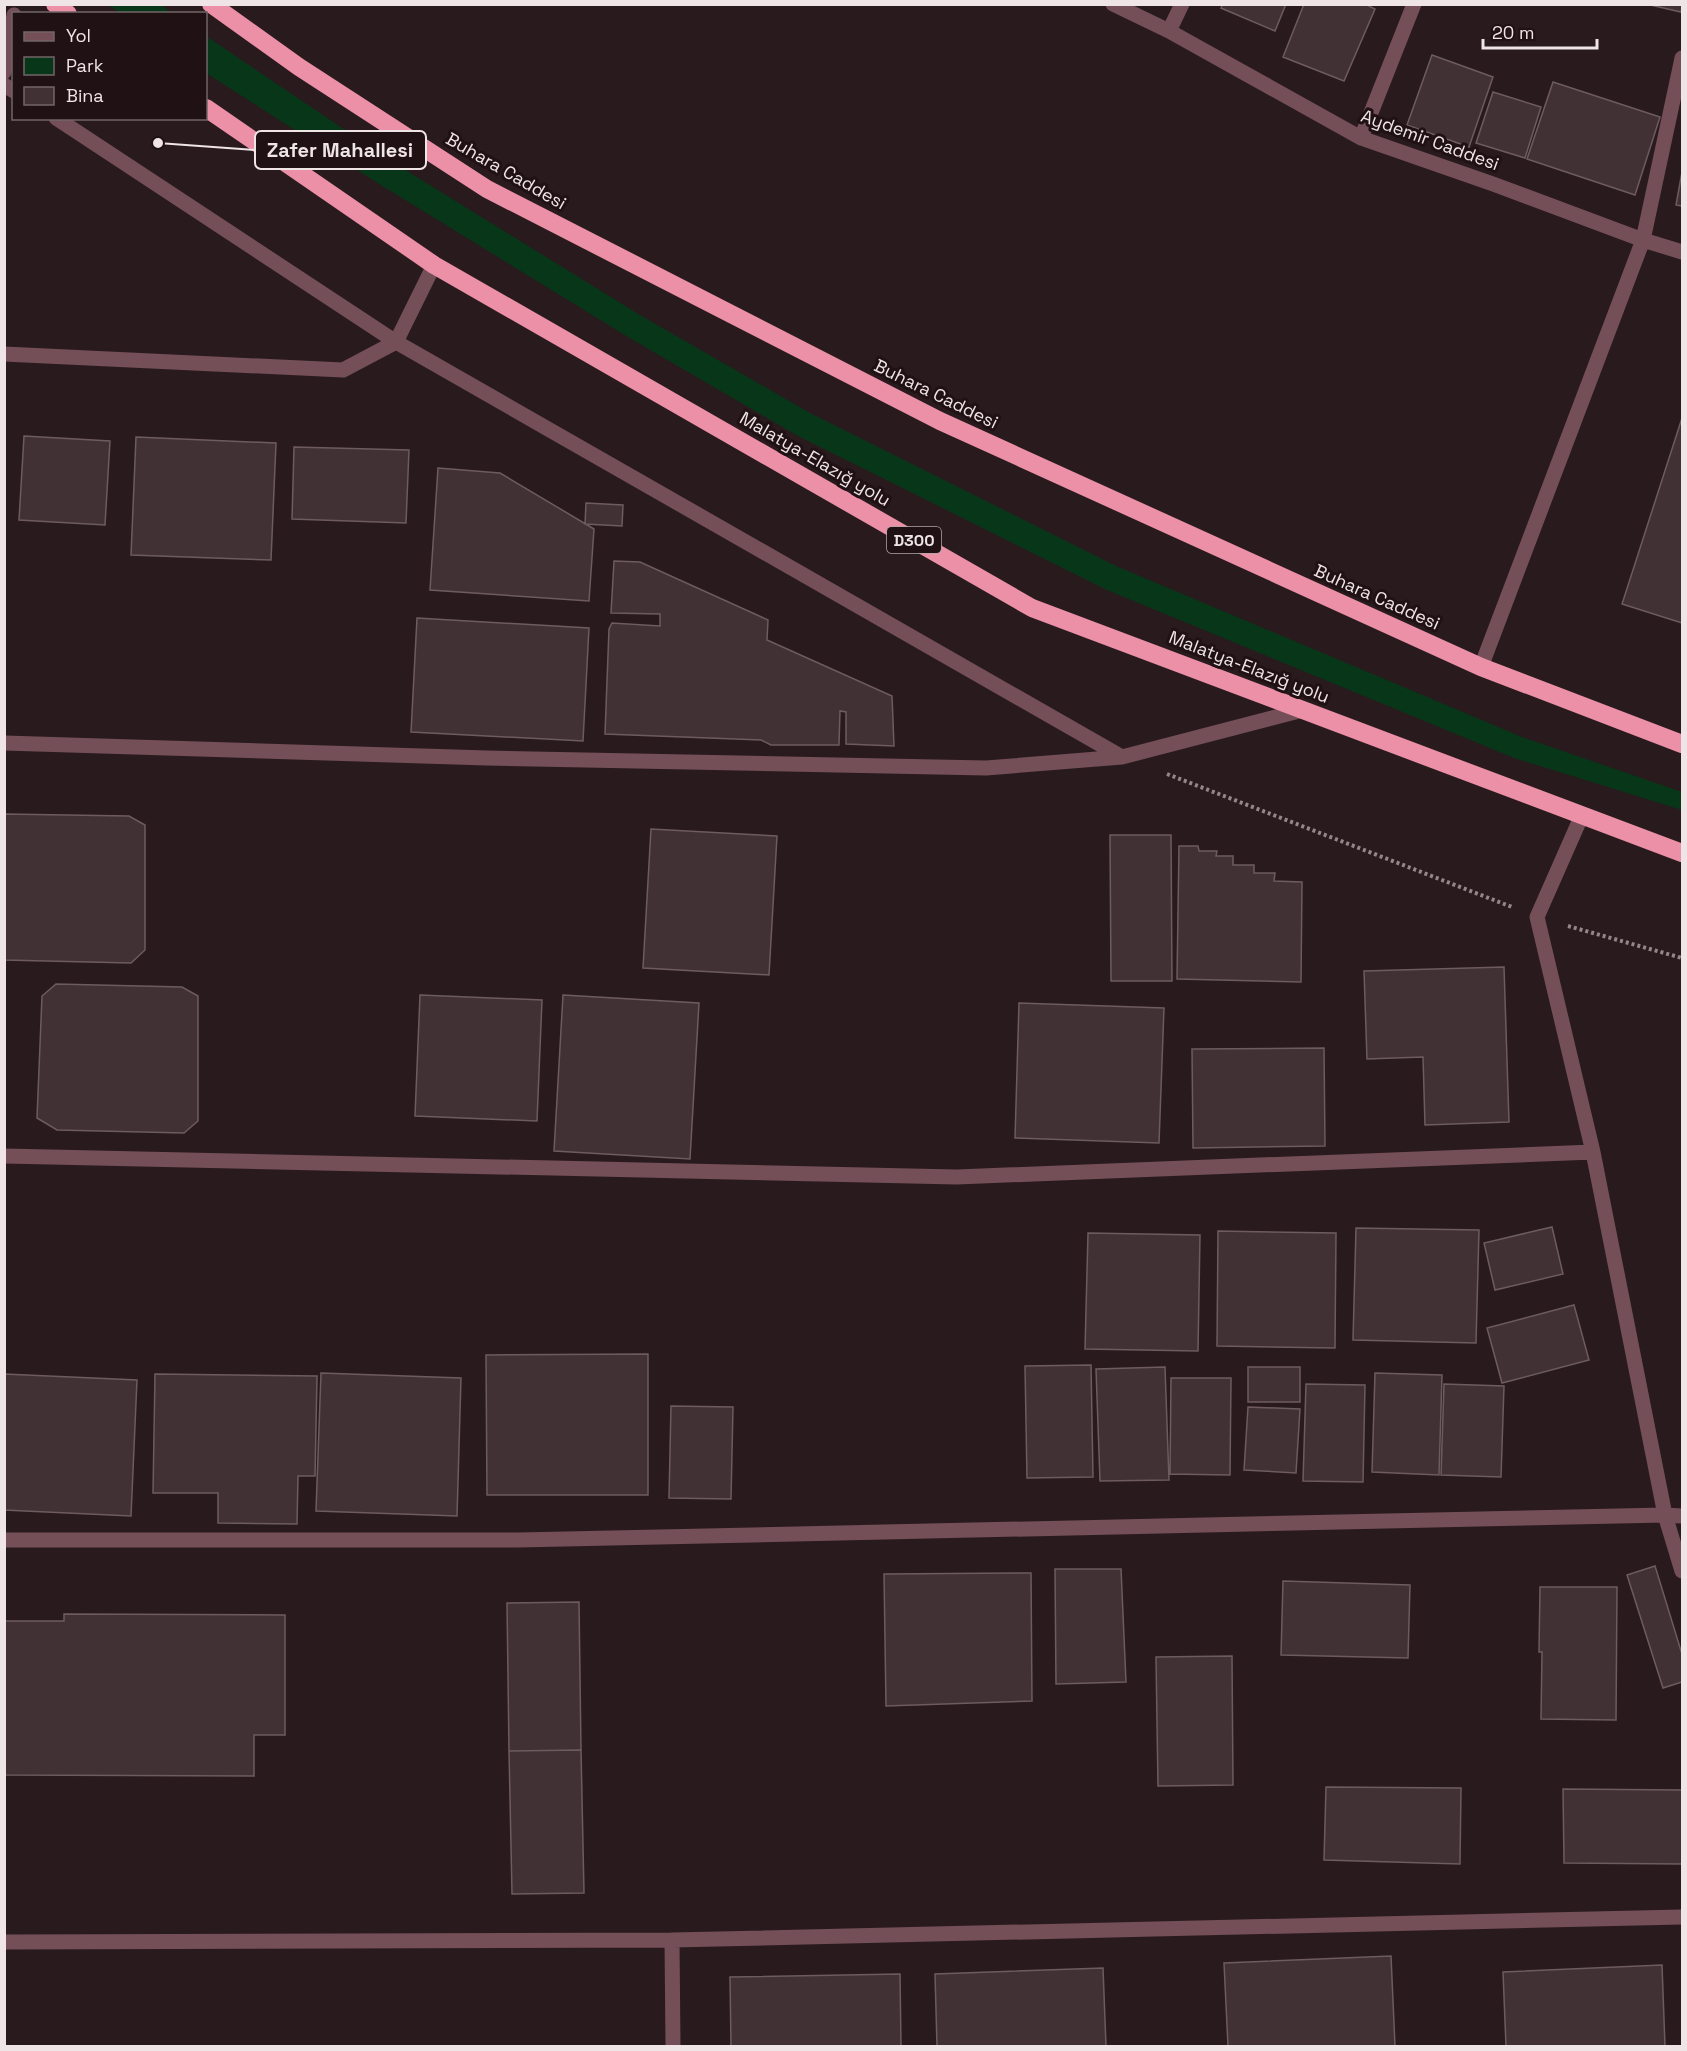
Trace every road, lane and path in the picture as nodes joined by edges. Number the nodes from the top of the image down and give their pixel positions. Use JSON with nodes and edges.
{"nodes":[{"id":1,"x":211,"y":4,"type":"edge"},
{"id":2,"x":1113,"y":4,"type":"edge"},
{"id":3,"x":1182,"y":4,"type":"edge"},
{"id":4,"x":1414,"y":4,"type":"edge"},
{"id":5,"x":12,"y":26,"type":"edge"},
{"id":6,"x":1169,"y":31,"type":"junction"},
{"id":7,"x":1683,"y":58,"type":"edge"},
{"id":8,"x":4,"y":72,"type":"edge"},
{"id":9,"x":207,"y":109,"type":"edge"},
{"id":10,"x":59,"y":120,"type":"edge"},
{"id":11,"x":1361,"y":138,"type":"junction"},
{"id":12,"x":1643,"y":240,"type":"junction"},
{"id":13,"x":1683,"y":252,"type":"edge"},
{"id":14,"x":434,"y":265,"type":"junction"},
{"id":15,"x":396,"y":342,"type":"junction"},
{"id":16,"x":4,"y":354,"type":"edge"},
{"id":17,"x":1481,"y":667,"type":"junction"},
{"id":18,"x":1303,"y":710,"type":"junction"},
{"id":19,"x":4,"y":743,"type":"edge"},
{"id":20,"x":1683,"y":744,"type":"edge"},
{"id":21,"x":1122,"y":757,"type":"junction"},
{"id":22,"x":1166,"y":774,"type":"dead end"},
{"id":23,"x":1582,"y":815,"type":"junction"},
{"id":24,"x":1683,"y":853,"type":"edge"},
{"id":25,"x":1537,"y":917,"type":"junction"},
{"id":26,"x":1683,"y":958,"type":"edge"},
{"id":27,"x":1593,"y":1152,"type":"junction"},
{"id":28,"x":4,"y":1156,"type":"edge"},
{"id":29,"x":1665,"y":1515,"type":"junction"},
{"id":30,"x":1683,"y":1516,"type":"edge"},
{"id":31,"x":4,"y":1540,"type":"edge"},
{"id":32,"x":1683,"y":1571,"type":"edge"},
{"id":33,"x":1683,"y":1917,"type":"edge"},
{"id":34,"x":672,"y":1940,"type":"junction"},
{"id":35,"x":4,"y":1942,"type":"edge"},
{"id":36,"x":673,"y":2046,"type":"edge"}],
"edges":[{"from":1,"to":17,"type":"highway","name":"Buhara Caddesi"},
{"from":2,"to":6,"type":"street","name":"Aydemir Caddesi"},
{"from":3,"to":6,"type":"street"},
{"from":4,"to":11,"type":"street"},
{"from":5,"to":8,"type":"street"},
{"from":6,"to":11,"type":"street","name":"Aydemir Caddesi"},
{"from":7,"to":12,"type":"street"},
{"from":9,"to":14,"type":"highway","name":"Malatya-Elazığ yolu","number":"D300"},
{"from":10,"to":15,"type":"street"},
{"from":11,"to":12,"type":"street","name":"Aydemir Caddesi"},
{"from":12,"to":13,"type":"street","name":"Aydemir Caddesi"},
{"from":12,"to":17,"type":"street"},
{"from":14,"to":15,"type":"street"},
{"from":14,"to":18,"type":"highway","name":"Malatya-Elazığ yolu","number":"D300"},
{"from":15,"to":16,"type":"street"},
{"from":15,"to":21,"type":"street"},
{"from":17,"to":20,"type":"highway","name":"Buhara Caddesi"},
{"from":18,"to":21,"type":"street"},
{"from":18,"to":23,"type":"highway","name":"Malatya-Elazığ yolu","number":"D300"},
{"from":19,"to":21,"type":"street"},
{"from":22,"to":25,"type":"path"},
{"from":23,"to":24,"type":"highway","name":"Malatya-Elazığ yolu","number":"D300"},
{"from":23,"to":25,"type":"street"},
{"from":25,"to":26,"type":"path"},
{"from":25,"to":27,"type":"street"},
{"from":27,"to":28,"type":"street"},
{"from":27,"to":29,"type":"street"},
{"from":29,"to":30,"type":"street"},
{"from":29,"to":31,"type":"street"},
{"from":29,"to":32,"type":"street"},
{"from":33,"to":34,"type":"street"},
{"from":34,"to":35,"type":"street"},
{"from":34,"to":36,"type":"street"}]}
